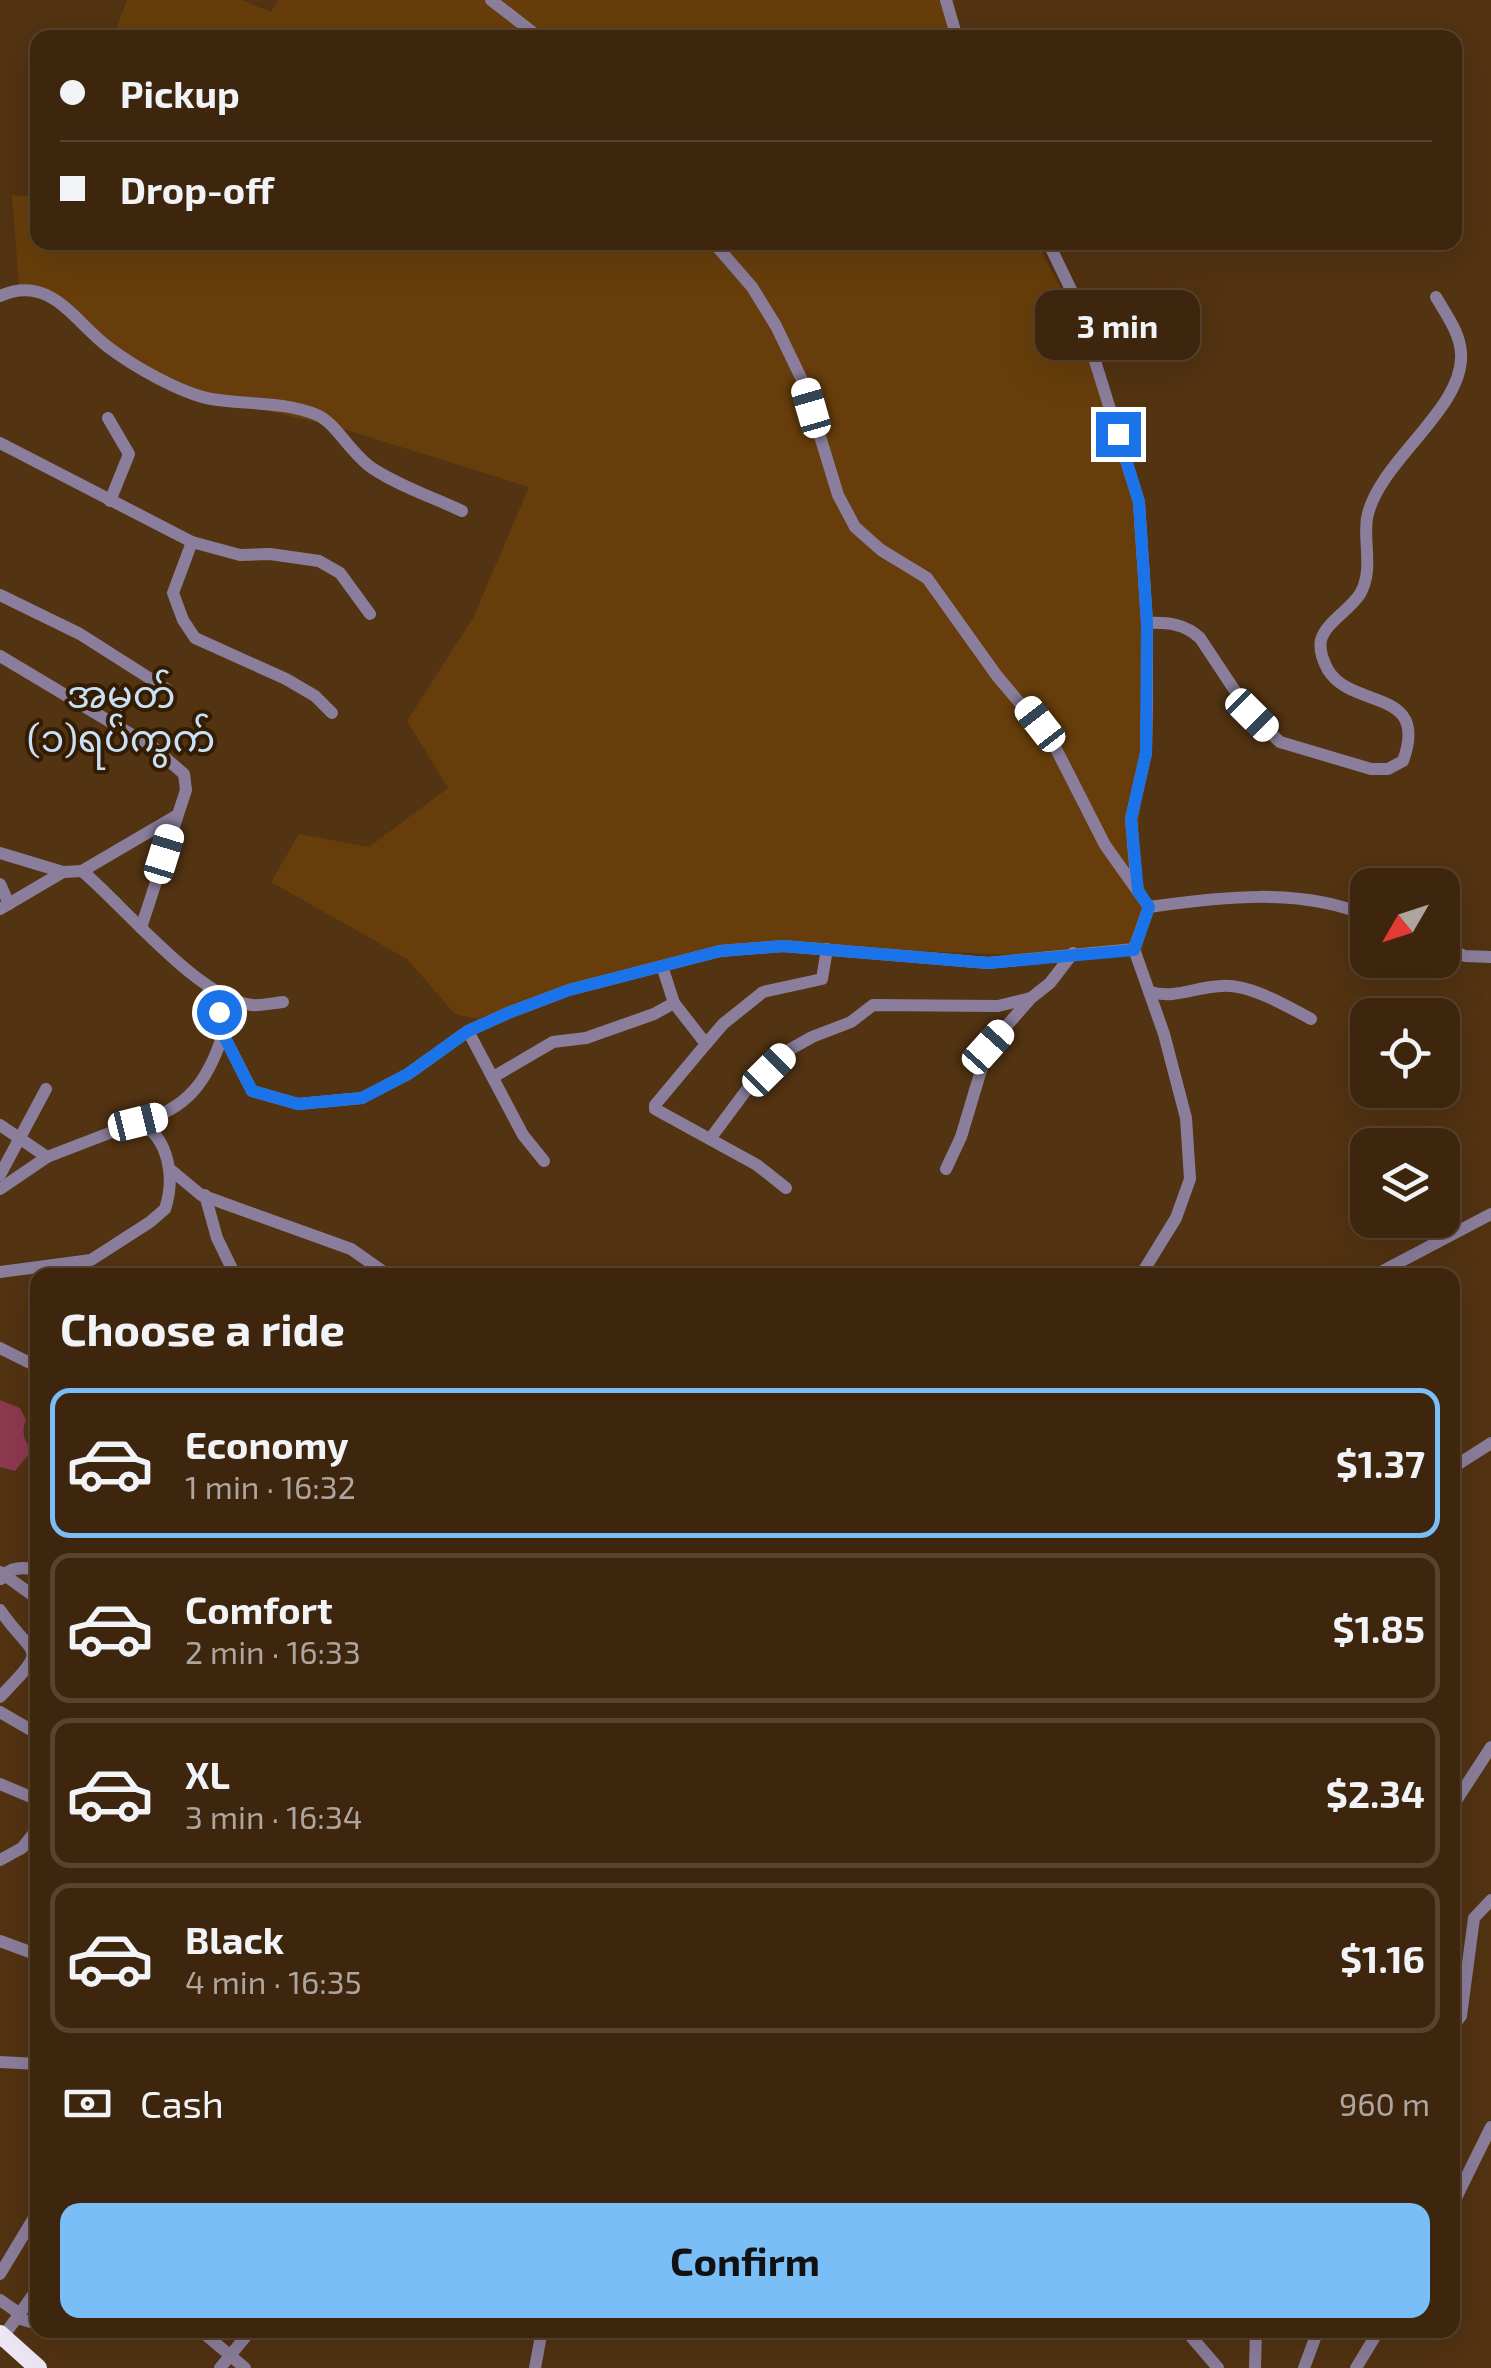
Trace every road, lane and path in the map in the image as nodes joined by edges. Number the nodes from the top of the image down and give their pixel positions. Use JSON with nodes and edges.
{"nodes":[{"id":1,"x":491,"y":0,"type":"edge"},
{"id":2,"x":946,"y":0,"type":"edge"},
{"id":3,"x":530,"y":30,"type":"edge"},
{"id":4,"x":955,"y":30,"type":"edge"},
{"id":5,"x":720,"y":250,"type":"edge"},
{"id":6,"x":1052,"y":250,"type":"edge"},
{"id":7,"x":0,"y":296,"type":"edge"},
{"id":8,"x":1436,"y":298,"type":"dead end"},
{"id":9,"x":108,"y":418,"type":"dead end"},
{"id":10,"x":2,"y":449,"type":"edge"},
{"id":11,"x":110,"y":500,"type":"junction"},
{"id":12,"x":462,"y":511,"type":"dead end"},
{"id":13,"x":192,"y":542,"type":"junction"},
{"id":14,"x":0,"y":595,"type":"edge"},
{"id":15,"x":370,"y":614,"type":"dead end"},
{"id":16,"x":1147,"y":623,"type":"junction"},
{"id":17,"x":0,"y":656,"type":"edge"},
{"id":18,"x":168,"y":690,"type":"dead end"},
{"id":19,"x":332,"y":713,"type":"dead end"},
{"id":20,"x":176,"y":816,"type":"junction"},
{"id":21,"x":0,"y":854,"type":"edge"},
{"id":22,"x":82,"y":871,"type":"junction"},
{"id":23,"x":63,"y":872,"type":"junction"},
{"id":24,"x":0,"y":884,"type":"edge"},
{"id":25,"x":1138,"y":891,"type":"junction"},
{"id":26,"x":4,"y":906,"type":"edge"},
{"id":27,"x":1149,"y":907,"type":"junction"},
{"id":28,"x":1350,"y":908,"type":"edge"},
{"id":29,"x":141,"y":928,"type":"junction"},
{"id":30,"x":827,"y":949,"type":"junction"},
{"id":31,"x":1134,"y":950,"type":"junction"},
{"id":32,"x":1073,"y":954,"type":"junction"},
{"id":33,"x":1460,"y":954,"type":"edge"},
{"id":34,"x":1491,"y":957,"type":"edge"},
{"id":35,"x":662,"y":968,"type":"junction"},
{"id":36,"x":215,"y":991,"type":"junction"},
{"id":37,"x":1150,"y":992,"type":"junction"},
{"id":38,"x":1032,"y":998,"type":"junction"},
{"id":39,"x":283,"y":1002,"type":"dead end"},
{"id":40,"x":674,"y":1003,"type":"junction"},
{"id":41,"x":1310,"y":1019,"type":"dead end"},
{"id":42,"x":468,"y":1031,"type":"junction"},
{"id":43,"x":223,"y":1034,"type":"junction"},
{"id":44,"x":706,"y":1044,"type":"junction"},
{"id":45,"x":494,"y":1076,"type":"junction"},
{"id":46,"x":46,"y":1089,"type":"dead end"},
{"id":47,"x":138,"y":1122,"type":"junction"},
{"id":48,"x":0,"y":1125,"type":"edge"},
{"id":49,"x":20,"y":1138,"type":"junction"},
{"id":50,"x":710,"y":1139,"type":"junction"},
{"id":51,"x":47,"y":1157,"type":"junction"},
{"id":52,"x":544,"y":1160,"type":"dead end"},
{"id":53,"x":946,"y":1169,"type":"dead end"},
{"id":54,"x":171,"y":1170,"type":"junction"},
{"id":55,"x":0,"y":1175,"type":"edge"},
{"id":56,"x":786,"y":1188,"type":"dead end"},
{"id":57,"x":0,"y":1189,"type":"edge"},
{"id":58,"x":205,"y":1195,"type":"junction"},
{"id":59,"x":1491,"y":1214,"type":"edge"},
{"id":60,"x":30,"y":1268,"type":"edge"},
{"id":61,"x":30,"y":1268,"type":"edge"},
{"id":62,"x":232,"y":1268,"type":"edge"},
{"id":63,"x":378,"y":1268,"type":"edge"},
{"id":64,"x":1145,"y":1268,"type":"edge"},
{"id":65,"x":1388,"y":1268,"type":"edge"},
{"id":66,"x":0,"y":1272,"type":"edge"},
{"id":67,"x":0,"y":1348,"type":"edge"},
{"id":68,"x":30,"y":1363,"type":"edge"},
{"id":69,"x":1491,"y":1444,"type":"edge"},
{"id":70,"x":1460,"y":1463,"type":"edge"},
{"id":71,"x":30,"y":1568,"type":"edge"},
{"id":72,"x":1,"y":1576,"type":"edge"},
{"id":73,"x":30,"y":1594,"type":"edge"},
{"id":74,"x":0,"y":1610,"type":"edge"},
{"id":75,"x":30,"y":1644,"type":"edge"},
{"id":76,"x":30,"y":1665,"type":"edge"},
{"id":77,"x":0,"y":1697,"type":"edge"},
{"id":78,"x":0,"y":1712,"type":"edge"},
{"id":79,"x":30,"y":1729,"type":"edge"},
{"id":80,"x":1491,"y":1746,"type":"edge"},
{"id":81,"x":0,"y":1784,"type":"edge"},
{"id":82,"x":1460,"y":1793,"type":"edge"},
{"id":83,"x":30,"y":1797,"type":"edge"},
{"id":84,"x":30,"y":1838,"type":"edge"},
{"id":85,"x":0,"y":1860,"type":"edge"},
{"id":86,"x":1491,"y":1900,"type":"edge"},
{"id":87,"x":0,"y":1940,"type":"edge"},
{"id":88,"x":30,"y":1952,"type":"edge"},
{"id":89,"x":1460,"y":2017,"type":"edge"},
{"id":90,"x":0,"y":2062,"type":"edge"},
{"id":91,"x":30,"y":2064,"type":"edge"},
{"id":92,"x":1491,"y":2127,"type":"edge"},
{"id":93,"x":1460,"y":2190,"type":"edge"},
{"id":94,"x":30,"y":2224,"type":"edge"},
{"id":95,"x":0,"y":2274,"type":"edge"},
{"id":96,"x":0,"y":2300,"type":"edge"},
{"id":97,"x":30,"y":2300,"type":"edge"},
{"id":98,"x":18,"y":2316,"type":"junction"},
{"id":99,"x":30,"y":2322,"type":"edge"},
{"id":100,"x":1,"y":2337,"type":"edge"},
{"id":101,"x":206,"y":2338,"type":"edge"},
{"id":102,"x":244,"y":2338,"type":"edge"},
{"id":103,"x":541,"y":2338,"type":"edge"},
{"id":104,"x":1192,"y":2338,"type":"edge"},
{"id":105,"x":1256,"y":2338,"type":"edge"},
{"id":106,"x":1315,"y":2338,"type":"edge"},
{"id":107,"x":1374,"y":2338,"type":"edge"},
{"id":108,"x":225,"y":2362,"type":"edge"},
{"id":109,"x":38,"y":2368,"type":"edge"},
{"id":110,"x":245,"y":2368,"type":"edge"},
{"id":111,"x":535,"y":2368,"type":"edge"},
{"id":112,"x":1218,"y":2368,"type":"edge"},
{"id":113,"x":1255,"y":2368,"type":"edge"},
{"id":114,"x":1304,"y":2368,"type":"edge"},
{"id":115,"x":1356,"y":2368,"type":"edge"}],
"edges":[{"from":1,"to":3,"type":"street"},
{"from":2,"to":4,"type":"street"},
{"from":5,"to":25,"type":"street"},
{"from":6,"to":16,"type":"street"},
{"from":7,"to":12,"type":"street"},
{"from":8,"to":16,"type":"street"},
{"from":9,"to":11,"type":"street"},
{"from":10,"to":11,"type":"street"},
{"from":11,"to":13,"type":"street"},
{"from":13,"to":15,"type":"street"},
{"from":13,"to":19,"type":"street"},
{"from":14,"to":18,"type":"street"},
{"from":16,"to":25,"type":"street"},
{"from":17,"to":20,"type":"street"},
{"from":20,"to":22,"type":"street"},
{"from":20,"to":29,"type":"street"},
{"from":21,"to":23,"type":"street"},
{"from":22,"to":23,"type":"street"},
{"from":22,"to":29,"type":"street"},
{"from":23,"to":26,"type":"street"},
{"from":24,"to":26,"type":"street"},
{"from":25,"to":27,"type":"street"},
{"from":27,"to":28,"type":"street"},
{"from":27,"to":31,"type":"street"},
{"from":29,"to":36,"type":"street"},
{"from":30,"to":32,"type":"street"},
{"from":30,"to":35,"type":"street"},
{"from":30,"to":44,"type":"street"},
{"from":31,"to":32,"type":"street"},
{"from":31,"to":37,"type":"street"},
{"from":32,"to":38,"type":"street"},
{"from":33,"to":34,"type":"street"},
{"from":35,"to":40,"type":"street"},
{"from":35,"to":42,"type":"street"},
{"from":36,"to":39,"type":"street"},
{"from":36,"to":43,"type":"street"},
{"from":37,"to":41,"type":"street"},
{"from":37,"to":64,"type":"street"},
{"from":38,"to":50,"type":"street"},
{"from":38,"to":53,"type":"street"},
{"from":40,"to":44,"type":"street"},
{"from":40,"to":45,"type":"street"},
{"from":42,"to":43,"type":"street"},
{"from":42,"to":45,"type":"street"},
{"from":43,"to":47,"type":"street"},
{"from":44,"to":50,"type":"street"},
{"from":45,"to":52,"type":"street"},
{"from":46,"to":49,"type":"street"},
{"from":47,"to":51,"type":"street"},
{"from":47,"to":54,"type":"street"},
{"from":48,"to":49,"type":"street"},
{"from":49,"to":51,"type":"street"},
{"from":49,"to":55,"type":"street"},
{"from":50,"to":56,"type":"street"},
{"from":51,"to":57,"type":"street"},
{"from":54,"to":58,"type":"street"},
{"from":54,"to":61,"type":"street"},
{"from":58,"to":62,"type":"street"},
{"from":58,"to":63,"type":"street"},
{"from":59,"to":65,"type":"street"},
{"from":60,"to":66,"type":"street"},
{"from":67,"to":68,"type":"street"},
{"from":69,"to":70,"type":"street"},
{"from":71,"to":72,"type":"street"},
{"from":72,"to":73,"type":"street"},
{"from":74,"to":75,"type":"street"},
{"from":76,"to":77,"type":"street"},
{"from":78,"to":79,"type":"street"},
{"from":80,"to":82,"type":"street"},
{"from":81,"to":83,"type":"street"},
{"from":84,"to":85,"type":"street"},
{"from":86,"to":89,"type":"street"},
{"from":87,"to":88,"type":"street"},
{"from":90,"to":91,"type":"street"},
{"from":92,"to":93,"type":"street"},
{"from":94,"to":95,"type":"street"},
{"from":96,"to":98,"type":"street"},
{"from":97,"to":98,"type":"street"},
{"from":98,"to":99,"type":"street"},
{"from":98,"to":100,"type":"street"},
{"from":100,"to":109,"type":"highway"},
{"from":101,"to":108,"type":"street"},
{"from":102,"to":108,"type":"street"},
{"from":103,"to":111,"type":"street"},
{"from":104,"to":112,"type":"street"},
{"from":105,"to":113,"type":"street"},
{"from":106,"to":114,"type":"street"},
{"from":107,"to":115,"type":"street"},
{"from":108,"to":110,"type":"street"}]}
